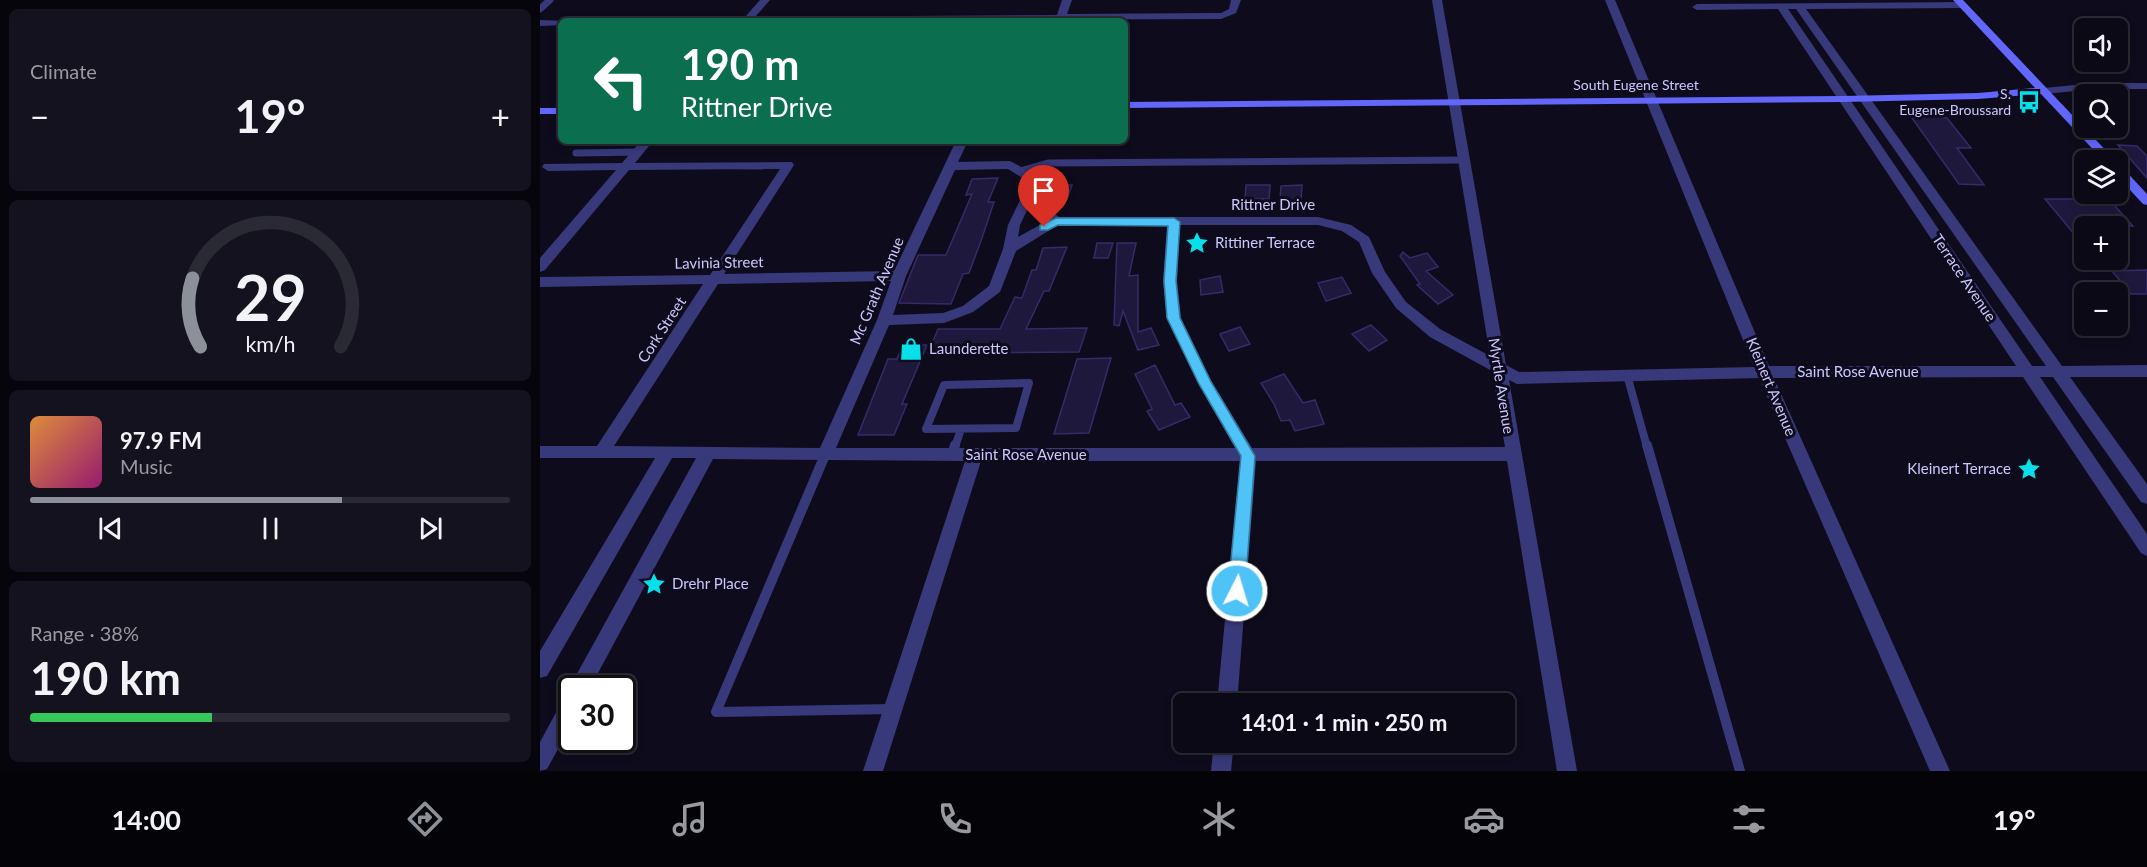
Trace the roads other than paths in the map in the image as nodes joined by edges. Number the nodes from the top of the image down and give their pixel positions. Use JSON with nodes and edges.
{"nodes":[{"id":1,"x":765,"y":0,"type":"edge"},
{"id":2,"x":1067,"y":0,"type":"edge"},
{"id":3,"x":1236,"y":0,"type":"edge"},
{"id":4,"x":1437,"y":0,"type":"edge"},
{"id":5,"x":1610,"y":0,"type":"edge"},
{"id":6,"x":549,"y":1,"type":"edge"},
{"id":7,"x":540,"y":2,"type":"edge"},
{"id":8,"x":1960,"y":2,"type":"edge"},
{"id":9,"x":1703,"y":5,"type":"edge"},
{"id":10,"x":1782,"y":8,"type":"junction"},
{"id":11,"x":1800,"y":8,"type":"junction"},
{"id":12,"x":540,"y":9,"type":"edge"},
{"id":13,"x":1060,"y":17,"type":"junction"},
{"id":14,"x":750,"y":18,"type":"edge"},
{"id":15,"x":1037,"y":18,"type":"edge"},
{"id":16,"x":540,"y":22,"type":"edge"},
{"id":17,"x":558,"y":22,"type":"edge"},
{"id":18,"x":2147,"y":86,"type":"edge"},
{"id":19,"x":2044,"y":91,"type":"junction"},
{"id":20,"x":1865,"y":98,"type":"junction"},
{"id":21,"x":1653,"y":99,"type":"junction"},
{"id":22,"x":1843,"y":99,"type":"junction"},
{"id":23,"x":1454,"y":102,"type":"junction"},
{"id":24,"x":1128,"y":105,"type":"edge"},
{"id":25,"x":540,"y":111,"type":"edge"},
{"id":26,"x":558,"y":111,"type":"edge"},
{"id":27,"x":645,"y":144,"type":"edge"},
{"id":28,"x":961,"y":144,"type":"edge"},
{"id":29,"x":2100,"y":150,"type":"edge"},
{"id":30,"x":639,"y":152,"type":"junction"},
{"id":31,"x":576,"y":153,"type":"dead end"},
{"id":32,"x":1464,"y":160,"type":"junction"},
{"id":33,"x":628,"y":166,"type":"junction"},
{"id":34,"x":951,"y":166,"type":"junction"},
{"id":35,"x":548,"y":167,"type":"dead end"},
{"id":36,"x":1020,"y":171,"type":"junction"},
{"id":37,"x":2128,"y":181,"type":"edge"},
{"id":38,"x":1028,"y":196,"type":"junction"},
{"id":39,"x":2147,"y":201,"type":"edge"},
{"id":40,"x":1056,"y":221,"type":"junction"},
{"id":41,"x":1174,"y":222,"type":"junction"},
{"id":42,"x":1010,"y":249,"type":"junction"},
{"id":43,"x":540,"y":267,"type":"edge"},
{"id":44,"x":899,"y":276,"type":"junction"},
{"id":45,"x":714,"y":280,"type":"junction"},
{"id":46,"x":540,"y":282,"type":"edge"},
{"id":47,"x":884,"y":320,"type":"junction"},
{"id":48,"x":1498,"y":370,"type":"junction"},
{"id":49,"x":2147,"y":371,"type":"edge"},
{"id":50,"x":1764,"y":372,"type":"junction"},
{"id":51,"x":2028,"y":372,"type":"junction"},
{"id":52,"x":2058,"y":372,"type":"junction"},
{"id":53,"x":1627,"y":375,"type":"junction"},
{"id":54,"x":961,"y":429,"type":"junction"},
{"id":55,"x":540,"y":452,"type":"edge"},
{"id":56,"x":601,"y":452,"type":"junction"},
{"id":57,"x":667,"y":452,"type":"junction"},
{"id":58,"x":708,"y":452,"type":"junction"},
{"id":59,"x":1513,"y":454,"type":"junction"},
{"id":60,"x":825,"y":455,"type":"junction"},
{"id":61,"x":952,"y":455,"type":"junction"},
{"id":62,"x":975,"y":455,"type":"junction"},
{"id":63,"x":1248,"y":456,"type":"junction"},
{"id":64,"x":2147,"y":497,"type":"edge"},
{"id":65,"x":2147,"y":548,"type":"edge"},
{"id":66,"x":540,"y":669,"type":"edge"},
{"id":67,"x":587,"y":675,"type":"edge"},
{"id":68,"x":1228,"y":693,"type":"edge"},
{"id":69,"x":893,"y":709,"type":"junction"},
{"id":70,"x":558,"y":729,"type":"edge"},
{"id":71,"x":1223,"y":753,"type":"edge"},
{"id":72,"x":540,"y":762,"type":"edge"},
{"id":73,"x":873,"y":771,"type":"edge"},
{"id":74,"x":1221,"y":771,"type":"edge"},
{"id":75,"x":1567,"y":771,"type":"edge"},
{"id":76,"x":1740,"y":771,"type":"edge"},
{"id":77,"x":1940,"y":771,"type":"edge"}],
"edges":[{"from":1,"to":14,"type":"street"},
{"from":2,"to":13,"type":"street"},
{"from":3,"to":13,"type":"street"},
{"from":4,"to":23,"type":"street","name":"Myrtle Avenue"},
{"from":5,"to":21,"type":"street","name":"Kleinert Avenue"},
{"from":6,"to":7,"type":"lane"},
{"from":6,"to":12,"type":"lane"},
{"from":8,"to":11,"type":"street"},
{"from":8,"to":19,"type":"street"},
{"from":9,"to":10,"type":"street"},
{"from":10,"to":11,"type":"street"},
{"from":10,"to":22,"type":"street","name":"Terrace Avenue"},
{"from":11,"to":20,"type":"street","name":"Terrace Avenue"},
{"from":13,"to":15,"type":"street"},
{"from":16,"to":17,"type":"street"},
{"from":18,"to":19,"type":"street","name":"South Eugene Street"},
{"from":19,"to":20,"type":"street","name":"South Eugene Street"},
{"from":19,"to":29,"type":"street"},
{"from":20,"to":22,"type":"street","name":"South Eugene Street"},
{"from":20,"to":52,"type":"street","name":"Terrace Avenue"},
{"from":21,"to":22,"type":"street","name":"South Eugene Street"},
{"from":21,"to":23,"type":"street","name":"South Eugene Street"},
{"from":21,"to":50,"type":"street","name":"Kleinert Avenue"},
{"from":22,"to":51,"type":"street","name":"Terrace Avenue"},
{"from":23,"to":24,"type":"street","name":"South Eugene Street"},
{"from":23,"to":32,"type":"street","name":"Myrtle Avenue"},
{"from":25,"to":26,"type":"street"},
{"from":27,"to":30,"type":"street"},
{"from":28,"to":34,"type":"street","name":"Mc Grath Avenue"},
{"from":30,"to":31,"type":"lane"},
{"from":30,"to":33,"type":"street"},
{"from":32,"to":36,"type":"lane"},
{"from":32,"to":48,"type":"street","name":"Myrtle Avenue"},
{"from":33,"to":35,"type":"street"},
{"from":33,"to":43,"type":"street"},
{"from":33,"to":45,"type":"street","name":"Cork Street"},
{"from":34,"to":36,"type":"street"},
{"from":34,"to":44,"type":"street","name":"Mc Grath Avenue"},
{"from":36,"to":38,"type":"street"},
{"from":37,"to":39,"type":"street"},
{"from":38,"to":40,"type":"street"},
{"from":38,"to":42,"type":"street"},
{"from":40,"to":41,"type":"street","name":"Rittner Drive"},
{"from":40,"to":42,"type":"street","name":"Rittner Drive"},
{"from":41,"to":48,"type":"street","name":"Rittner Drive"},
{"from":41,"to":63,"type":"street"},
{"from":42,"to":47,"type":"street"},
{"from":44,"to":45,"type":"street","name":"Lavinia Street"},
{"from":44,"to":47,"type":"street","name":"Mc Grath Avenue"},
{"from":45,"to":46,"type":"street","name":"Lavinia Street"},
{"from":45,"to":56,"type":"street","name":"Cork Street"},
{"from":47,"to":60,"type":"street","name":"Mc Grath Avenue"},
{"from":48,"to":53,"type":"street","name":"Saint Rose Avenue"},
{"from":48,"to":59,"type":"street","name":"Myrtle Avenue"},
{"from":49,"to":52,"type":"street","name":"Saint Rose Avenue"},
{"from":50,"to":51,"type":"street","name":"Saint Rose Avenue"},
{"from":50,"to":53,"type":"street","name":"Saint Rose Avenue"},
{"from":50,"to":77,"type":"street","name":"Kleinert Avenue"},
{"from":51,"to":52,"type":"street","name":"Saint Rose Avenue"},
{"from":51,"to":65,"type":"street","name":"Terrace Avenue"},
{"from":52,"to":64,"type":"street","name":"Terrace Avenue"},
{"from":53,"to":76,"type":"lane"},
{"from":54,"to":54,"type":"lane"},
{"from":54,"to":61,"type":"lane"},
{"from":55,"to":56,"type":"street","name":"Saint Rose Avenue"},
{"from":56,"to":57,"type":"street","name":"Saint Rose Avenue"},
{"from":57,"to":58,"type":"street","name":"Saint Rose Avenue"},
{"from":57,"to":66,"type":"street"},
{"from":58,"to":60,"type":"street","name":"Saint Rose Avenue"},
{"from":58,"to":67,"type":"street"},
{"from":59,"to":63,"type":"street","name":"Saint Rose Avenue"},
{"from":59,"to":75,"type":"street","name":"Myrtle Avenue"},
{"from":60,"to":61,"type":"street","name":"Saint Rose Avenue"},
{"from":60,"to":69,"type":"lane"},
{"from":61,"to":62,"type":"street","name":"Saint Rose Avenue"},
{"from":62,"to":63,"type":"street","name":"Saint Rose Avenue"},
{"from":62,"to":69,"type":"street"},
{"from":63,"to":68,"type":"street"},
{"from":69,"to":73,"type":"street"},
{"from":70,"to":72,"type":"street"},
{"from":71,"to":74,"type":"street"}]}
